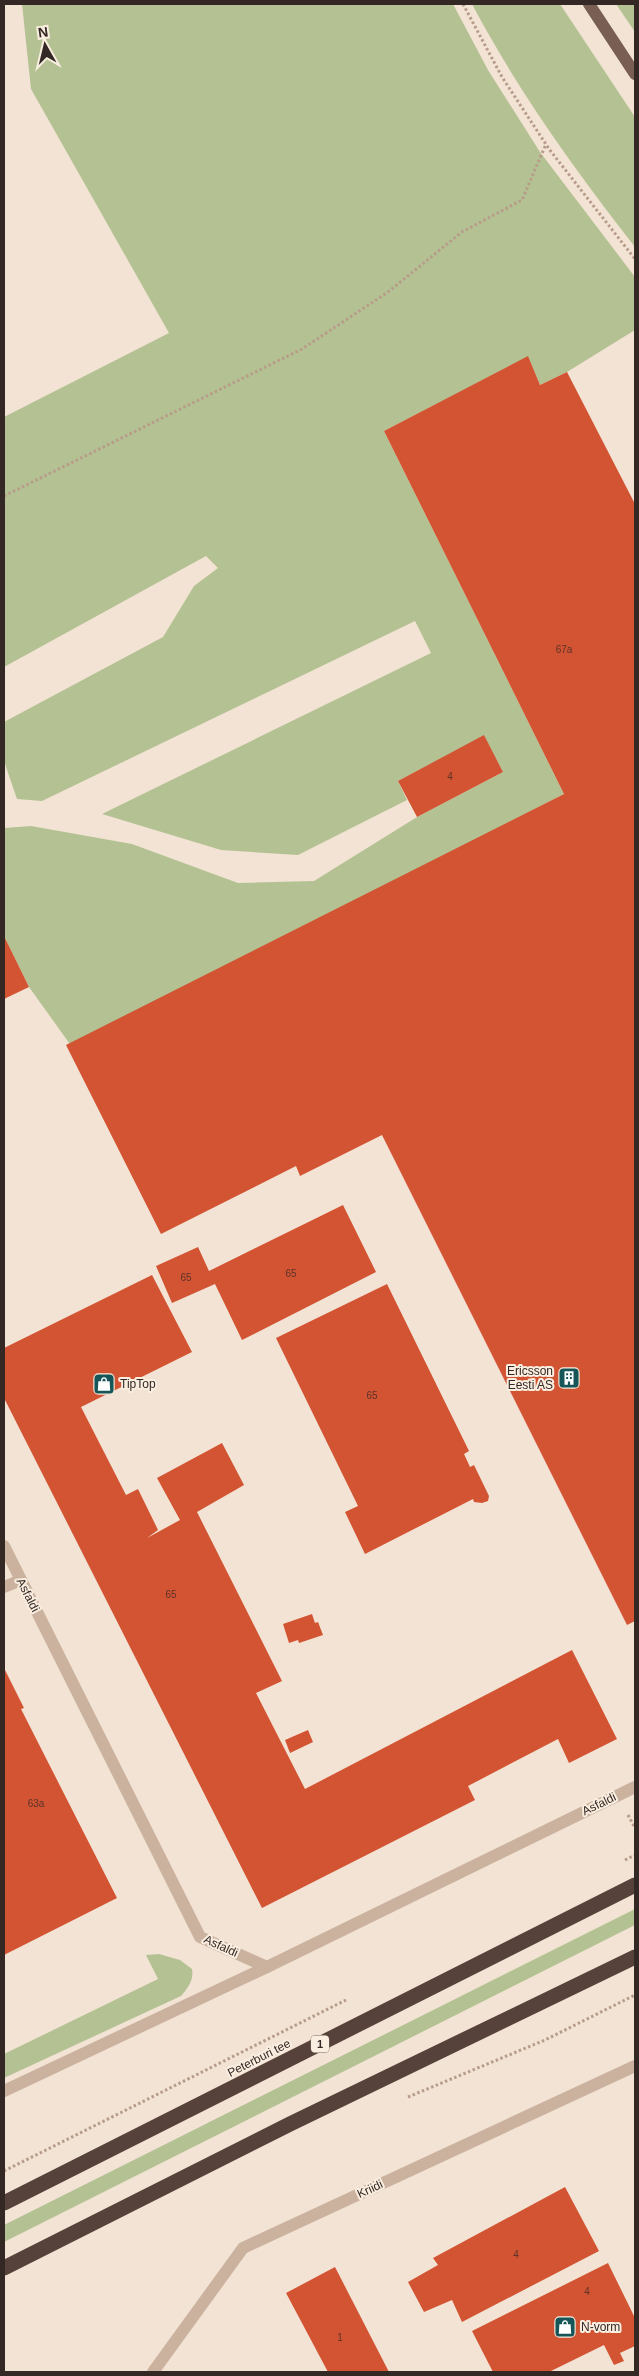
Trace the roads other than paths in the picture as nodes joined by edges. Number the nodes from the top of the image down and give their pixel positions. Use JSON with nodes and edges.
{"nodes":[{"id":1,"x":589,"y":4,"type":"edge"},
{"id":2,"x":635,"y":74,"type":"edge"},
{"id":3,"x":4,"y":1546,"type":"edge"},
{"id":4,"x":21,"y":1580,"type":"junction"},
{"id":5,"x":4,"y":1587,"type":"edge"},
{"id":6,"x":635,"y":1787,"type":"edge"},
{"id":7,"x":635,"y":1885,"type":"edge"},
{"id":8,"x":635,"y":1958,"type":"edge"},
{"id":9,"x":267,"y":1967,"type":"junction"},
{"id":10,"x":635,"y":2066,"type":"edge"},
{"id":11,"x":4,"y":2090,"type":"edge"},
{"id":12,"x":4,"y":2203,"type":"edge"},
{"id":13,"x":4,"y":2268,"type":"edge"},
{"id":14,"x":153,"y":2372,"type":"edge"}],
"edges":[{"from":1,"to":2,"type":"main road"},
{"from":3,"to":4,"type":"lane","name":"Asfaldi"},
{"from":4,"to":5,"type":"lane"},
{"from":4,"to":9,"type":"lane","name":"Asfaldi"},
{"from":6,"to":9,"type":"lane","name":"Asfaldi"},
{"from":7,"to":12,"type":"highway","name":"Peterburi tee","number":"1"},
{"from":8,"to":13,"type":"highway"},
{"from":9,"to":11,"type":"lane"},
{"from":10,"to":14,"type":"lane","name":"Kriidi"}]}
